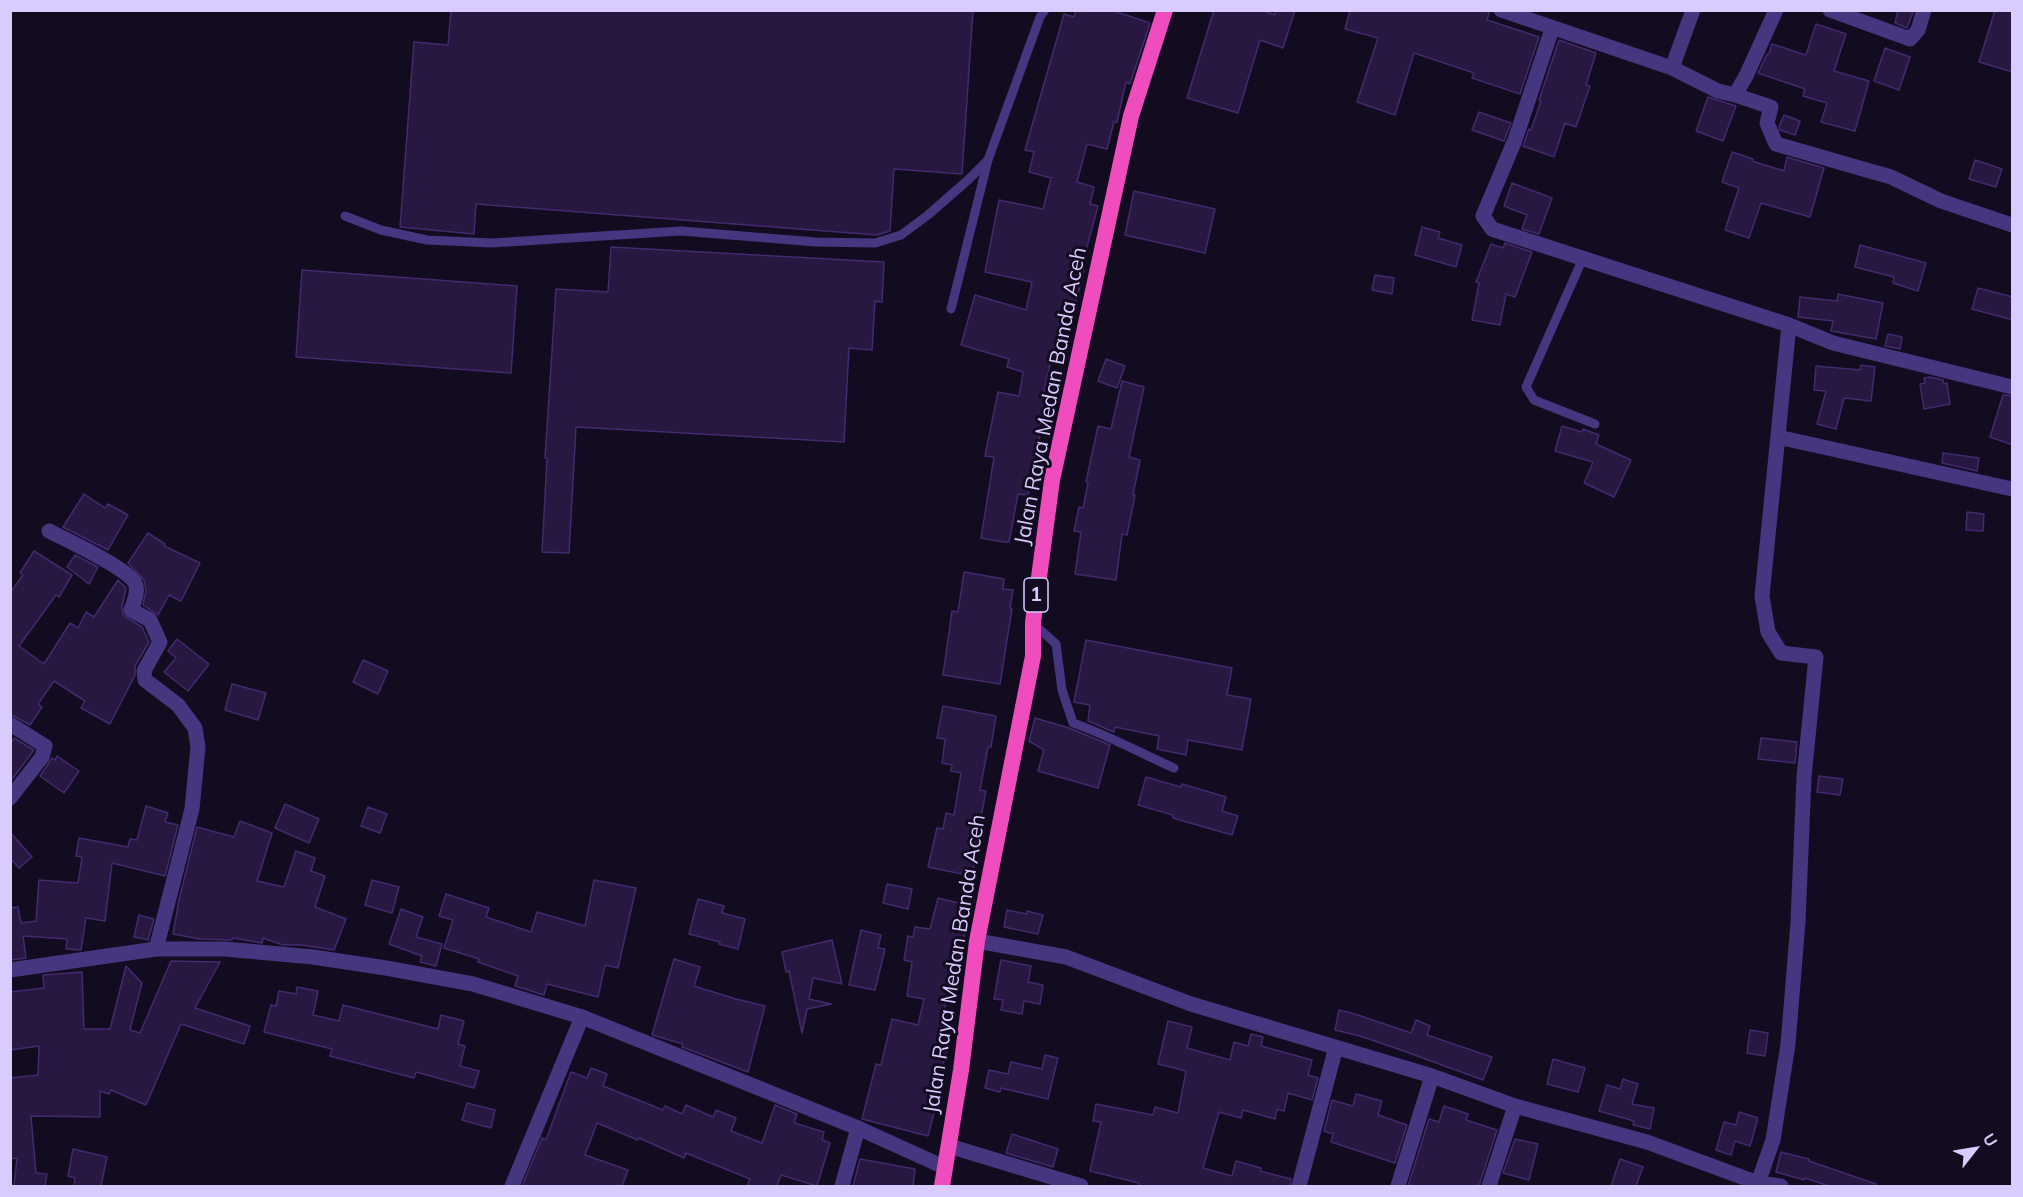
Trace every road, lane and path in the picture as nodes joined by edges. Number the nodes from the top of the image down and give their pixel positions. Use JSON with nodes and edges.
{"nodes":[{"id":1,"x":1045,"y":10,"type":"edge"},
{"id":2,"x":1165,"y":10,"type":"edge"},
{"id":3,"x":1501,"y":10,"type":"edge"},
{"id":4,"x":1693,"y":10,"type":"edge"},
{"id":5,"x":1776,"y":10,"type":"edge"},
{"id":6,"x":1830,"y":10,"type":"edge"},
{"id":7,"x":1923,"y":10,"type":"edge"},
{"id":8,"x":1552,"y":29,"type":"junction"},
{"id":9,"x":1672,"y":68,"type":"junction"},
{"id":10,"x":1735,"y":95,"type":"junction"},
{"id":11,"x":988,"y":160,"type":"junction"},
{"id":12,"x":345,"y":216,"type":"dead end"},
{"id":13,"x":2013,"y":225,"type":"edge"},
{"id":14,"x":1583,"y":258,"type":"junction"},
{"id":15,"x":951,"y":309,"type":"dead end"},
{"id":16,"x":1789,"y":325,"type":"junction"},
{"id":17,"x":2013,"y":387,"type":"edge"},
{"id":18,"x":1595,"y":424,"type":"dead end"},
{"id":19,"x":1778,"y":437,"type":"junction"},
{"id":20,"x":2013,"y":489,"type":"edge"},
{"id":21,"x":49,"y":531,"type":"dead end"},
{"id":22,"x":1033,"y":622,"type":"junction"},
{"id":23,"x":10,"y":724,"type":"edge"},
{"id":24,"x":1174,"y":768,"type":"dead end"},
{"id":25,"x":10,"y":798,"type":"edge"},
{"id":26,"x":977,"y":941,"type":"junction"},
{"id":27,"x":156,"y":949,"type":"junction"},
{"id":28,"x":10,"y":970,"type":"edge"},
{"id":29,"x":582,"y":1017,"type":"junction"},
{"id":30,"x":1336,"y":1047,"type":"junction"},
{"id":31,"x":1432,"y":1076,"type":"junction"},
{"id":32,"x":1515,"y":1106,"type":"junction"},
{"id":33,"x":858,"y":1128,"type":"junction"},
{"id":34,"x":949,"y":1146,"type":"junction"},
{"id":35,"x":944,"y":1167,"type":"junction"},
{"id":36,"x":1758,"y":1183,"type":"junction"},
{"id":37,"x":512,"y":1186,"type":"edge"},
{"id":38,"x":842,"y":1186,"type":"edge"},
{"id":39,"x":942,"y":1186,"type":"edge"},
{"id":40,"x":1082,"y":1186,"type":"edge"},
{"id":41,"x":1299,"y":1186,"type":"edge"},
{"id":42,"x":1398,"y":1186,"type":"edge"},
{"id":43,"x":1490,"y":1186,"type":"edge"},
{"id":44,"x":1781,"y":1186,"type":"edge"}],
"edges":[{"from":1,"to":11,"type":"lane"},
{"from":2,"to":22,"type":"highway","name":"Jalan Raya Medan Banda Aceh","number":"1"},
{"from":3,"to":8,"type":"street"},
{"from":4,"to":9,"type":"street"},
{"from":5,"to":10,"type":"street"},
{"from":6,"to":7,"type":"street"},
{"from":8,"to":9,"type":"street"},
{"from":8,"to":14,"type":"street"},
{"from":9,"to":10,"type":"street"},
{"from":10,"to":13,"type":"street"},
{"from":11,"to":12,"type":"lane"},
{"from":11,"to":15,"type":"lane"},
{"from":14,"to":16,"type":"street"},
{"from":14,"to":18,"type":"lane"},
{"from":16,"to":17,"type":"street"},
{"from":16,"to":19,"type":"street"},
{"from":19,"to":20,"type":"street"},
{"from":19,"to":36,"type":"street"},
{"from":21,"to":27,"type":"street"},
{"from":22,"to":24,"type":"lane"},
{"from":22,"to":26,"type":"highway","name":"Jalan Raya Medan Banda Aceh","number":"1"},
{"from":23,"to":25,"type":"street"},
{"from":26,"to":30,"type":"street"},
{"from":26,"to":34,"type":"highway","name":"Jalan Raya Medan Banda Aceh","number":"1"},
{"from":27,"to":28,"type":"street"},
{"from":27,"to":29,"type":"street"},
{"from":29,"to":33,"type":"street"},
{"from":29,"to":37,"type":"street"},
{"from":30,"to":31,"type":"street"},
{"from":30,"to":41,"type":"street"},
{"from":31,"to":32,"type":"street"},
{"from":31,"to":42,"type":"street"},
{"from":32,"to":36,"type":"street"},
{"from":32,"to":43,"type":"street"},
{"from":33,"to":35,"type":"street"},
{"from":33,"to":38,"type":"street"},
{"from":34,"to":35,"type":"highway","name":"Jalan Raya Medan Banda Aceh","number":"1"},
{"from":34,"to":40,"type":"street"},
{"from":35,"to":39,"type":"highway","name":"Jalan Raya Medan Banda Aceh","number":"1"},
{"from":36,"to":44,"type":"street"}]}
